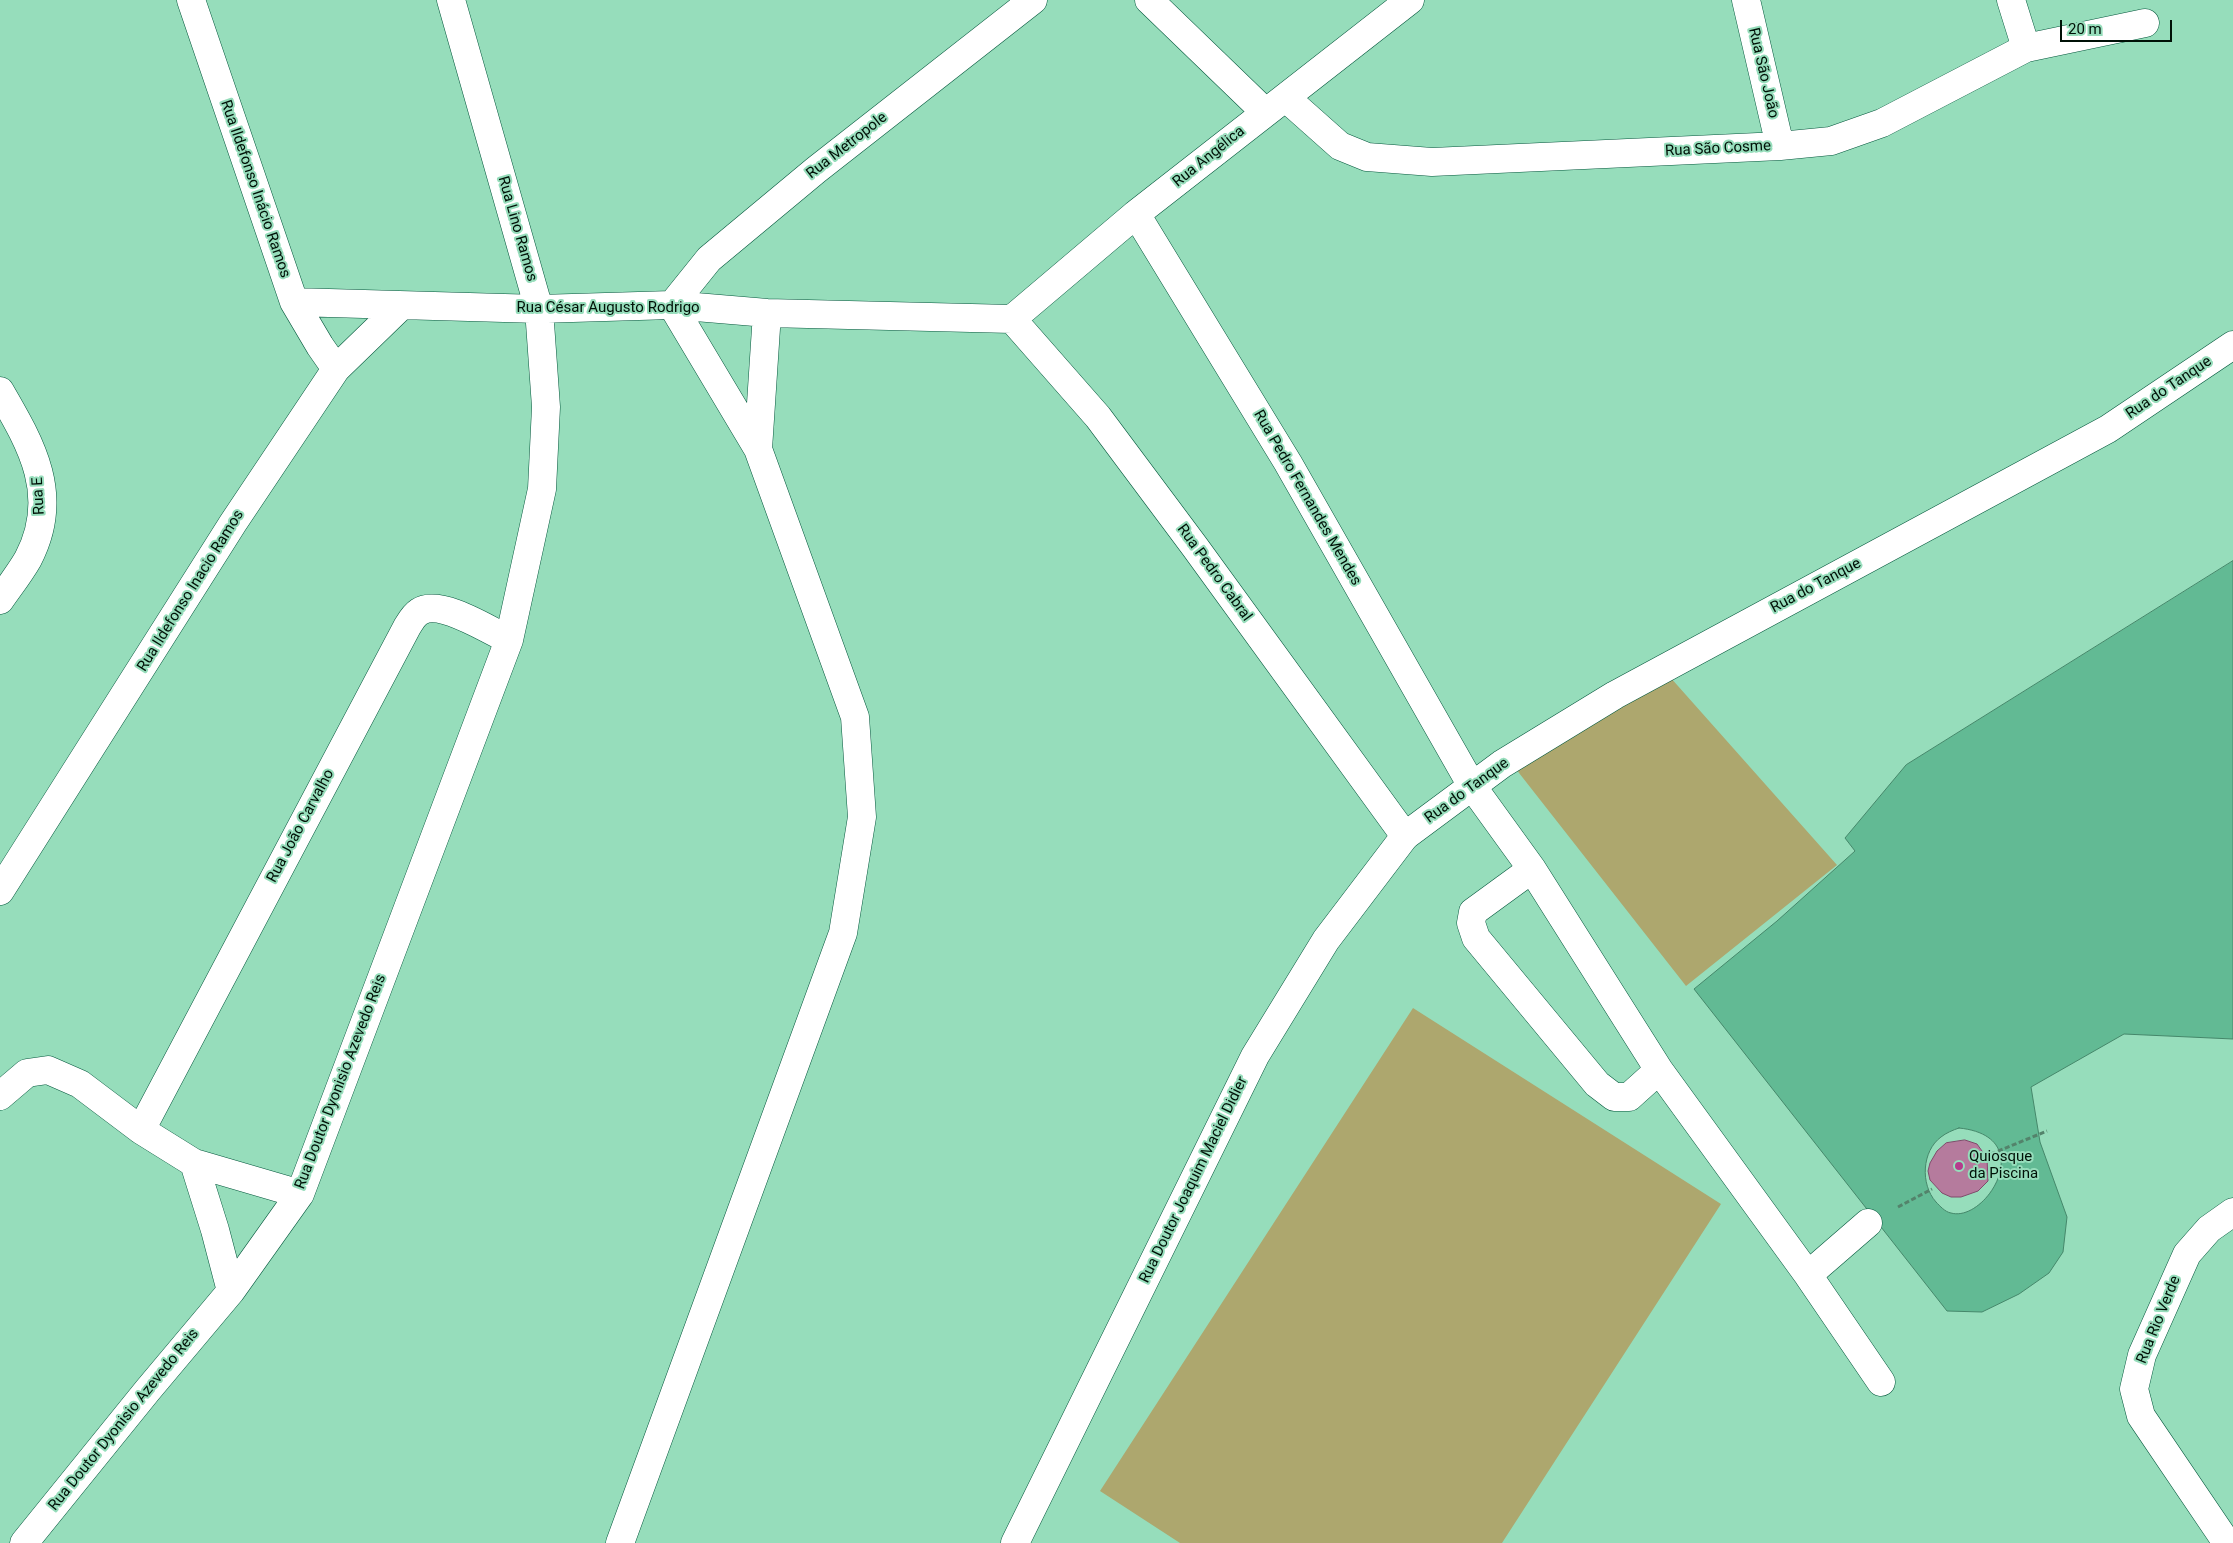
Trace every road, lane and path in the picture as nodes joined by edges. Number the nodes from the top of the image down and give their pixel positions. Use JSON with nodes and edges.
{"nodes":[{"id":1,"x":190,"y":0,"type":"edge"},
{"id":2,"x":451,"y":0,"type":"edge"},
{"id":3,"x":1033,"y":0,"type":"edge"},
{"id":4,"x":1148,"y":0,"type":"edge"},
{"id":5,"x":1410,"y":0,"type":"edge"},
{"id":6,"x":1746,"y":0,"type":"edge"},
{"id":7,"x":2011,"y":0,"type":"edge"},
{"id":8,"x":2146,"y":23,"type":"dead end"},
{"id":9,"x":2026,"y":48,"type":"junction"},
{"id":10,"x":1276,"y":105,"type":"junction"},
{"id":11,"x":1780,"y":146,"type":"junction"},
{"id":12,"x":1136,"y":214,"type":"junction"},
{"id":13,"x":294,"y":302,"type":"junction"},
{"id":14,"x":672,"y":304,"type":"junction"},
{"id":15,"x":401,"y":306,"type":"junction"},
{"id":16,"x":539,"y":309,"type":"junction"},
{"id":17,"x":767,"y":313,"type":"junction"},
{"id":18,"x":1012,"y":319,"type":"junction"},
{"id":19,"x":2233,"y":345,"type":"edge"},
{"id":20,"x":336,"y":369,"type":"junction"},
{"id":21,"x":0,"y":391,"type":"edge"},
{"id":22,"x":11,"y":433,"type":"edge"},
{"id":23,"x":758,"y":449,"type":"junction"},
{"id":24,"x":0,"y":600,"type":"edge"},
{"id":25,"x":509,"y":640,"type":"junction"},
{"id":26,"x":1472,"y":786,"type":"junction"},
{"id":27,"x":1405,"y":836,"type":"junction"},
{"id":28,"x":1532,"y":868,"type":"junction"},
{"id":29,"x":0,"y":891,"type":"edge"},
{"id":30,"x":1659,"y":1070,"type":"junction"},
{"id":31,"x":0,"y":1096,"type":"edge"},
{"id":32,"x":141,"y":1130,"type":"junction"},
{"id":33,"x":2047,"y":1131,"type":"dead end"},
{"id":34,"x":1991,"y":1154,"type":"dead end"},
{"id":35,"x":194,"y":1163,"type":"junction"},
{"id":36,"x":1932,"y":1189,"type":"dead end"},
{"id":37,"x":300,"y":1194,"type":"junction"},
{"id":38,"x":2233,"y":1212,"type":"edge"},
{"id":39,"x":1868,"y":1223,"type":"joint"},
{"id":40,"x":1808,"y":1275,"type":"junction"},
{"id":41,"x":231,"y":1291,"type":"junction"},
{"id":42,"x":1881,"y":1382,"type":"dead end"},
{"id":43,"x":24,"y":1543,"type":"edge"},
{"id":44,"x":620,"y":1543,"type":"edge"},
{"id":45,"x":1015,"y":1543,"type":"edge"},
{"id":46,"x":2227,"y":1543,"type":"edge"}],
"edges":[{"from":1,"to":13,"type":"street","name":"Rua Ildefonso Inácio Ramos"},
{"from":2,"to":16,"type":"street","name":"Rua Lino Ramos"},
{"from":3,"to":14,"type":"street","name":"Rua Metropole"},
{"from":4,"to":10,"type":"street","name":"Rua São Cosme"},
{"from":5,"to":10,"type":"street","name":"Rua Angélica"},
{"from":6,"to":11,"type":"street","name":"Rua São João"},
{"from":7,"to":9,"type":"street"},
{"from":8,"to":9,"type":"street","name":"Rua São Cosme"},
{"from":9,"to":11,"type":"street","name":"Rua São Cosme"},
{"from":10,"to":11,"type":"street","name":"Rua São Cosme"},
{"from":10,"to":12,"type":"street","name":"Rua Angélica"},
{"from":12,"to":18,"type":"street","name":"Rua Angélica"},
{"from":12,"to":26,"type":"street","name":"Rua Pedro Fernandes Mendes"},
{"from":13,"to":15,"type":"street","name":"Rua César Augusto Rodrigo"},
{"from":13,"to":20,"type":"street","name":"Rua Ildefonso Inácio Ramos"},
{"from":14,"to":16,"type":"street","name":"Rua César Augusto Rodrigo"},
{"from":14,"to":17,"type":"street","name":"Rua César Augusto Rodrigo"},
{"from":14,"to":23,"type":"street"},
{"from":15,"to":16,"type":"street","name":"Rua César Augusto Rodrigo"},
{"from":15,"to":20,"type":"street","name":"Rua Ildefonso Inacio Ramos"},
{"from":16,"to":25,"type":"street","name":"Rua Lino Ramos"},
{"from":17,"to":18,"type":"street","name":"Rua César Augusto Rodrigo"},
{"from":17,"to":23,"type":"street"},
{"from":18,"to":27,"type":"street","name":"Rua Pedro Cabral"},
{"from":19,"to":26,"type":"street","name":"Rua do Tanque"},
{"from":20,"to":29,"type":"street","name":"Rua Ildefonso Inacio Ramos"},
{"from":21,"to":22,"type":"street","name":"Rua E"},
{"from":22,"to":24,"type":"street","name":"Rua E"},
{"from":23,"to":44,"type":"street"},
{"from":25,"to":32,"type":"street","name":"Rua João Carvalho"},
{"from":25,"to":37,"type":"street","name":"Rua Doutor Dyonisio Azevedo Reis"},
{"from":26,"to":27,"type":"street","name":"Rua do Tanque"},
{"from":26,"to":28,"type":"street","name":"Rua Pedro Fernandes Mendes"},
{"from":27,"to":45,"type":"street","name":"Rua Doutor Joaquim Maciel Didier"},
{"from":28,"to":30,"type":"street","name":"Rua Pedro Fernandes Mendes"},
{"from":28,"to":30,"type":"street"},
{"from":30,"to":40,"type":"street","name":"Rua Pedro Fernandes Mendes"},
{"from":31,"to":32,"type":"street"},
{"from":32,"to":35,"type":"street"},
{"from":33,"to":34,"type":"path"},
{"from":35,"to":37,"type":"street"},
{"from":35,"to":41,"type":"street"},
{"from":36,"to":39,"type":"path"},
{"from":37,"to":41,"type":"street","name":"Rua Doutor Dyonisio Azevedo Reis"},
{"from":38,"to":46,"type":"street","name":"Rua Rio Verde"},
{"from":39,"to":40,"type":"street"},
{"from":40,"to":42,"type":"street","name":"Rua Pedro Fernandes Mendes"},
{"from":41,"to":43,"type":"street","name":"Rua Doutor Dyonisio Azevedo Reis"}]}
